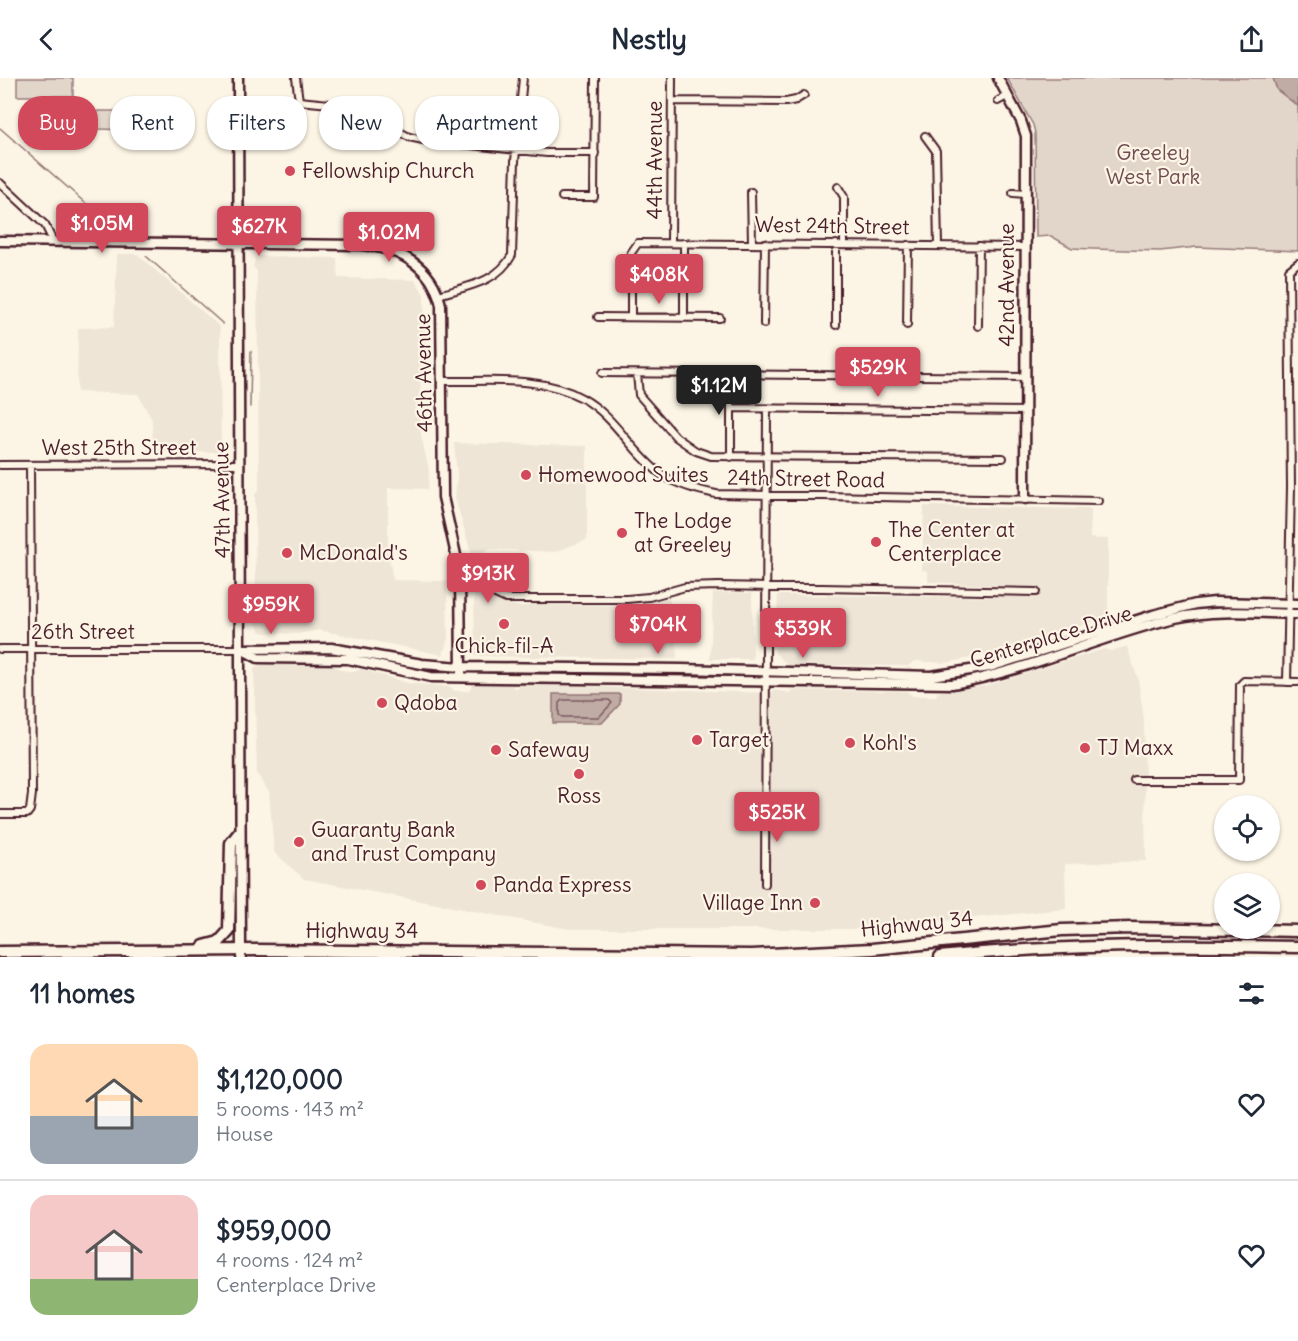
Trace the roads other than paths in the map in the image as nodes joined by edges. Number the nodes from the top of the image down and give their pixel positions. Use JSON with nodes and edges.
{"nodes":[{"id":1,"x":238,"y":78,"type":"edge"},
{"id":2,"x":296,"y":78,"type":"edge"},
{"id":3,"x":523,"y":78,"type":"edge"},
{"id":4,"x":595,"y":78,"type":"edge"},
{"id":5,"x":672,"y":78,"type":"edge"},
{"id":6,"x":998,"y":78,"type":"edge"},
{"id":7,"x":804,"y":95,"type":"dead end"},
{"id":8,"x":521,"y":96,"type":"edge"},
{"id":9,"x":1007,"y":96,"type":"junction"},
{"id":10,"x":672,"y":101,"type":"junction"},
{"id":11,"x":998,"y":101,"type":"dead end"},
{"id":12,"x":925,"y":136,"type":"dead end"},
{"id":13,"x":415,"y":138,"type":"edge"},
{"id":14,"x":516,"y":150,"type":"joint"},
{"id":15,"x":595,"y":153,"type":"junction"},
{"id":16,"x":0,"y":183,"type":"edge"},
{"id":17,"x":838,"y":187,"type":"dead end"},
{"id":18,"x":751,"y":192,"type":"dead end"},
{"id":19,"x":1013,"y":193,"type":"dead end"},
{"id":20,"x":1024,"y":194,"type":"junction"},
{"id":21,"x":562,"y":197,"type":"dead end"},
{"id":22,"x":0,"y":241,"type":"edge"},
{"id":23,"x":53,"y":241,"type":"junction"},
{"id":24,"x":238,"y":243,"type":"junction"},
{"id":25,"x":671,"y":243,"type":"junction"},
{"id":26,"x":684,"y":243,"type":"junction"},
{"id":27,"x":752,"y":243,"type":"junction"},
{"id":28,"x":765,"y":243,"type":"junction"},
{"id":29,"x":836,"y":244,"type":"junction"},
{"id":30,"x":844,"y":244,"type":"junction"},
{"id":31,"x":908,"y":245,"type":"junction"},
{"id":32,"x":938,"y":245,"type":"junction"},
{"id":33,"x":979,"y":246,"type":"junction"},
{"id":34,"x":1025,"y":247,"type":"junction"},
{"id":35,"x":1296,"y":263,"type":"edge"},
{"id":36,"x":439,"y":295,"type":"junction"},
{"id":37,"x":598,"y":317,"type":"dead end"},
{"id":38,"x":631,"y":317,"type":"junction"},
{"id":39,"x":684,"y":318,"type":"junction"},
{"id":40,"x":720,"y":318,"type":"dead end"},
{"id":41,"x":765,"y":324,"type":"dead end"},
{"id":42,"x":836,"y":325,"type":"dead end"},
{"id":43,"x":907,"y":325,"type":"dead end"},
{"id":44,"x":978,"y":326,"type":"dead end"},
{"id":45,"x":602,"y":374,"type":"dead end"},
{"id":46,"x":637,"y":374,"type":"junction"},
{"id":47,"x":731,"y":375,"type":"junction"},
{"id":48,"x":1025,"y":377,"type":"junction"},
{"id":49,"x":442,"y":381,"type":"junction"},
{"id":50,"x":731,"y":408,"type":"junction"},
{"id":51,"x":767,"y":409,"type":"junction"},
{"id":52,"x":1025,"y":411,"type":"junction"},
{"id":53,"x":731,"y":457,"type":"junction"},
{"id":54,"x":766,"y":457,"type":"junction"},
{"id":55,"x":1003,"y":458,"type":"dead end"},
{"id":56,"x":239,"y":464,"type":"junction"},
{"id":57,"x":0,"y":465,"type":"edge"},
{"id":58,"x":30,"y":465,"type":"junction"},
{"id":59,"x":766,"y":495,"type":"junction"},
{"id":60,"x":1025,"y":499,"type":"junction"},
{"id":61,"x":1098,"y":501,"type":"dead end"},
{"id":62,"x":766,"y":587,"type":"junction"},
{"id":63,"x":461,"y":588,"type":"junction"},
{"id":64,"x":1036,"y":592,"type":"dead end"},
{"id":65,"x":1294,"y":604,"type":"edge"},
{"id":66,"x":1294,"y":614,"type":"edge"},
{"id":67,"x":0,"y":649,"type":"edge"},
{"id":68,"x":32,"y":649,"type":"junction"},
{"id":69,"x":229,"y":649,"type":"joint"},
{"id":70,"x":241,"y":650,"type":"junction"},
{"id":71,"x":461,"y":667,"type":"junction"},
{"id":72,"x":766,"y":672,"type":"junction"},
{"id":73,"x":461,"y":678,"type":"junction"},
{"id":74,"x":766,"y":681,"type":"junction"},
{"id":75,"x":1287,"y":682,"type":"junction"},
{"id":76,"x":1298,"y":682,"type":"edge"},
{"id":77,"x":1134,"y":780,"type":"dead end"},
{"id":78,"x":0,"y":814,"type":"edge"},
{"id":79,"x":239,"y":833,"type":"junction"},
{"id":80,"x":765,"y":884,"type":"dead end"},
{"id":81,"x":1298,"y":931,"type":"edge"},
{"id":82,"x":941,"y":941,"type":"junction"},
{"id":83,"x":1298,"y":947,"type":"edge"},
{"id":84,"x":122,"y":951,"type":"junction"},
{"id":85,"x":0,"y":952,"type":"edge"},
{"id":86,"x":241,"y":954,"type":"edge"},
{"id":87,"x":941,"y":957,"type":"edge"}],
"edges":[{"from":1,"to":24,"type":"street","name":"47th Avenue"},
{"from":2,"to":13,"type":"street"},
{"from":3,"to":8,"type":"street","name":"46th Avenue"},
{"from":4,"to":15,"type":"street"},
{"from":5,"to":10,"type":"street","name":"44th Avenue"},
{"from":6,"to":9,"type":"street","name":"42nd Avenue"},
{"from":7,"to":10,"type":"street"},
{"from":9,"to":11,"type":"street"},
{"from":9,"to":20,"type":"street","name":"42nd Avenue"},
{"from":10,"to":25,"type":"street","name":"44th Avenue"},
{"from":12,"to":32,"type":"street"},
{"from":14,"to":15,"type":"street"},
{"from":14,"to":36,"type":"street","name":"46th Avenue"},
{"from":15,"to":21,"type":"street"},
{"from":16,"to":23,"type":"street"},
{"from":17,"to":30,"type":"street"},
{"from":18,"to":27,"type":"street"},
{"from":19,"to":20,"type":"street"},
{"from":20,"to":34,"type":"street","name":"42nd Avenue"},
{"from":22,"to":23,"type":"street"},
{"from":23,"to":24,"type":"street"},
{"from":24,"to":36,"type":"street"},
{"from":24,"to":56,"type":"street","name":"47th Avenue"},
{"from":25,"to":26,"type":"street","name":"West 24th Street"},
{"from":25,"to":38,"type":"street","name":"West 24th Street"},
{"from":26,"to":27,"type":"street","name":"West 24th Street"},
{"from":26,"to":39,"type":"street","name":"44th Avenue"},
{"from":27,"to":28,"type":"street","name":"West 24th Street"},
{"from":28,"to":29,"type":"street","name":"West 24th Street"},
{"from":28,"to":41,"type":"street"},
{"from":29,"to":30,"type":"street","name":"West 24th Street"},
{"from":29,"to":42,"type":"street"},
{"from":30,"to":31,"type":"street","name":"West 24th Street"},
{"from":31,"to":32,"type":"street","name":"West 24th Street"},
{"from":31,"to":43,"type":"street"},
{"from":32,"to":33,"type":"street","name":"West 24th Street"},
{"from":33,"to":34,"type":"street","name":"West 24th Street"},
{"from":33,"to":44,"type":"street"},
{"from":34,"to":48,"type":"street","name":"42nd Avenue"},
{"from":35,"to":65,"type":"street"},
{"from":36,"to":49,"type":"street","name":"46th Avenue"},
{"from":37,"to":38,"type":"street"},
{"from":38,"to":39,"type":"street"},
{"from":39,"to":40,"type":"street"},
{"from":45,"to":46,"type":"street"},
{"from":46,"to":47,"type":"street"},
{"from":46,"to":53,"type":"street"},
{"from":47,"to":48,"type":"street"},
{"from":47,"to":50,"type":"street"},
{"from":48,"to":52,"type":"street","name":"42nd Avenue"},
{"from":49,"to":59,"type":"street","name":"24th Street Road"},
{"from":49,"to":63,"type":"street","name":"46th Avenue"},
{"from":50,"to":51,"type":"street"},
{"from":50,"to":53,"type":"street"},
{"from":51,"to":52,"type":"street"},
{"from":51,"to":54,"type":"street"},
{"from":52,"to":60,"type":"street","name":"42nd Avenue"},
{"from":53,"to":54,"type":"street"},
{"from":54,"to":55,"type":"street"},
{"from":54,"to":59,"type":"street"},
{"from":56,"to":58,"type":"street","name":"West 25th Street"},
{"from":56,"to":70,"type":"street","name":"47th Avenue"},
{"from":57,"to":58,"type":"street","name":"West 25th Street"},
{"from":58,"to":68,"type":"street"},
{"from":59,"to":60,"type":"street","name":"24th Street Road"},
{"from":59,"to":62,"type":"street"},
{"from":60,"to":61,"type":"street","name":"24th Street Road"},
{"from":62,"to":63,"type":"street"},
{"from":62,"to":64,"type":"street"},
{"from":62,"to":72,"type":"street"},
{"from":63,"to":71,"type":"street","name":"46th Avenue"},
{"from":65,"to":66,"type":"street"},
{"from":65,"to":72,"type":"street","name":"Centerplace Drive"},
{"from":66,"to":74,"type":"street","name":"Centerplace Drive"},
{"from":66,"to":75,"type":"street"},
{"from":67,"to":68,"type":"street","name":"26th Street"},
{"from":68,"to":69,"type":"street","name":"26th Street"},
{"from":68,"to":78,"type":"street"},
{"from":69,"to":70,"type":"street","name":"Centerplace Drive"},
{"from":70,"to":71,"type":"street","name":"Centerplace Drive"},
{"from":70,"to":73,"type":"street","name":"Centerplace Drive"},
{"from":70,"to":79,"type":"street","name":"47th Avenue"},
{"from":71,"to":72,"type":"street","name":"Centerplace Drive"},
{"from":71,"to":73,"type":"street","name":"46th Avenue"},
{"from":72,"to":74,"type":"street"},
{"from":73,"to":74,"type":"street","name":"Centerplace Drive"},
{"from":74,"to":80,"type":"street"},
{"from":75,"to":76,"type":"street"},
{"from":75,"to":77,"type":"street"},
{"from":79,"to":84,"type":"highway"},
{"from":79,"to":86,"type":"street","name":"47th Avenue"},
{"from":81,"to":82,"type":"highway","name":"Highway 34"},
{"from":82,"to":86,"type":"highway","name":"Highway 34"},
{"from":82,"to":87,"type":"highway"},
{"from":83,"to":87,"type":"highway","name":"Highway 34"},
{"from":84,"to":85,"type":"highway","name":"Highway 34"},
{"from":84,"to":86,"type":"highway","name":"Highway 34"}]}
